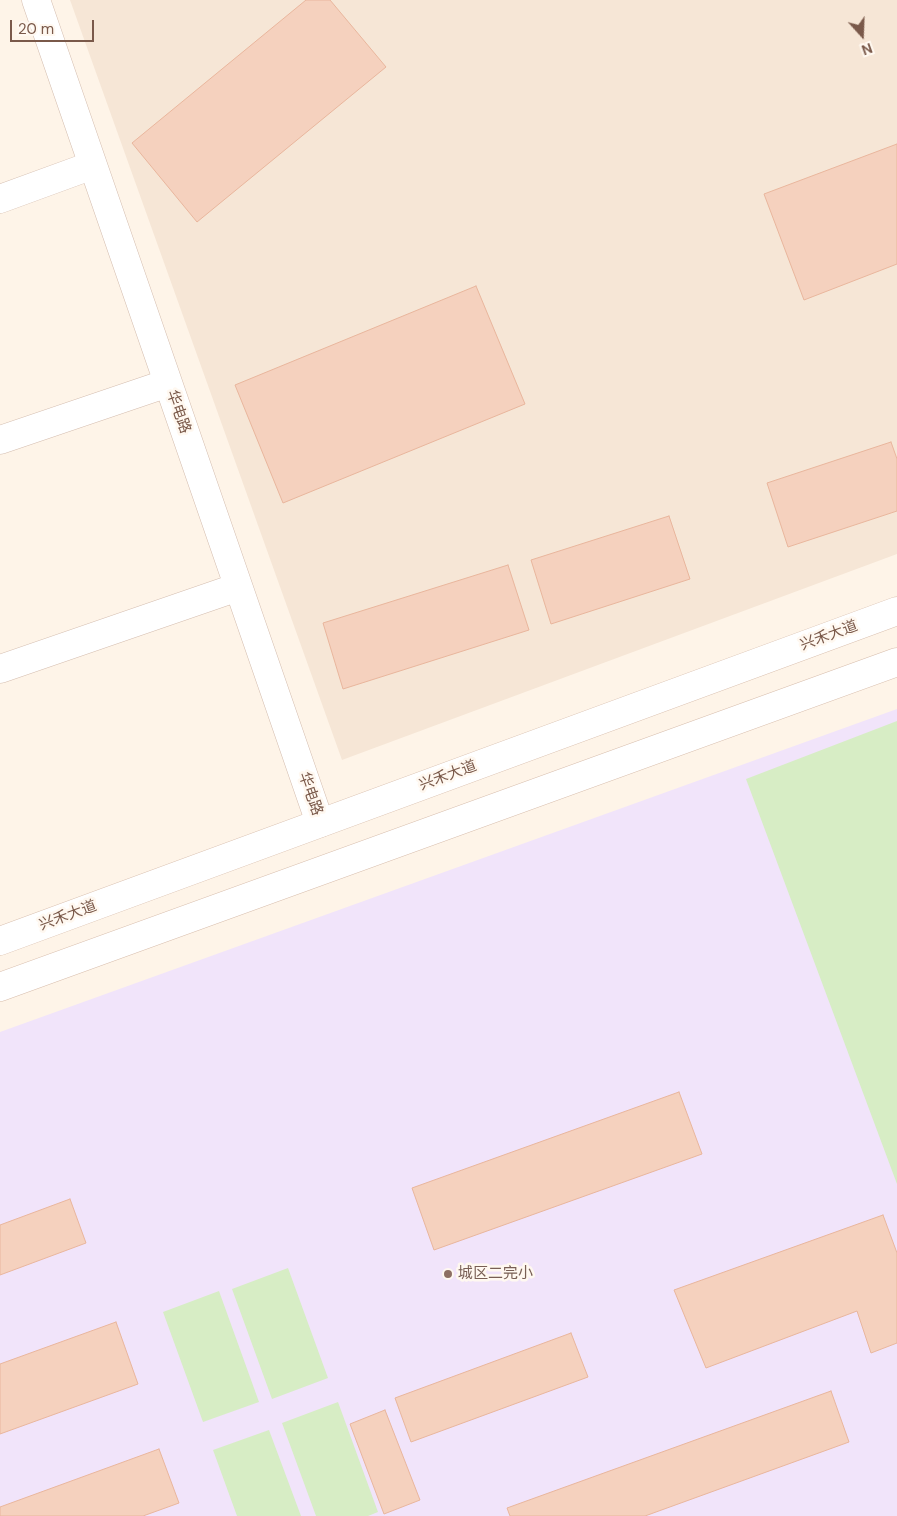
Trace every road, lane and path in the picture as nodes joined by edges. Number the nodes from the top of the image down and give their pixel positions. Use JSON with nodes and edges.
{"nodes":[{"id":1,"x":36,"y":0,"type":"edge"},
{"id":2,"x":93,"y":165,"type":"junction"},
{"id":3,"x":0,"y":199,"type":"edge"},
{"id":4,"x":168,"y":383,"type":"junction"},
{"id":5,"x":0,"y":440,"type":"edge"},
{"id":6,"x":238,"y":587,"type":"junction"},
{"id":7,"x":897,"y":611,"type":"edge"},
{"id":8,"x":897,"y":662,"type":"edge"},
{"id":9,"x":0,"y":669,"type":"edge"},
{"id":10,"x":320,"y":823,"type":"junction"},
{"id":11,"x":0,"y":941,"type":"edge"},
{"id":12,"x":0,"y":987,"type":"edge"}],
"edges":[{"from":1,"to":2,"type":"main road","name":"华电路"},
{"from":2,"to":3,"type":"main road"},
{"from":2,"to":4,"type":"main road","name":"华电路"},
{"from":4,"to":5,"type":"main road"},
{"from":4,"to":6,"type":"main road","name":"华电路"},
{"from":6,"to":9,"type":"main road"},
{"from":6,"to":10,"type":"main road","name":"华电路"},
{"from":7,"to":10,"type":"main road","name":"兴禾大道"},
{"from":8,"to":12,"type":"main road"},
{"from":10,"to":11,"type":"main road","name":"兴禾大道"}]}
